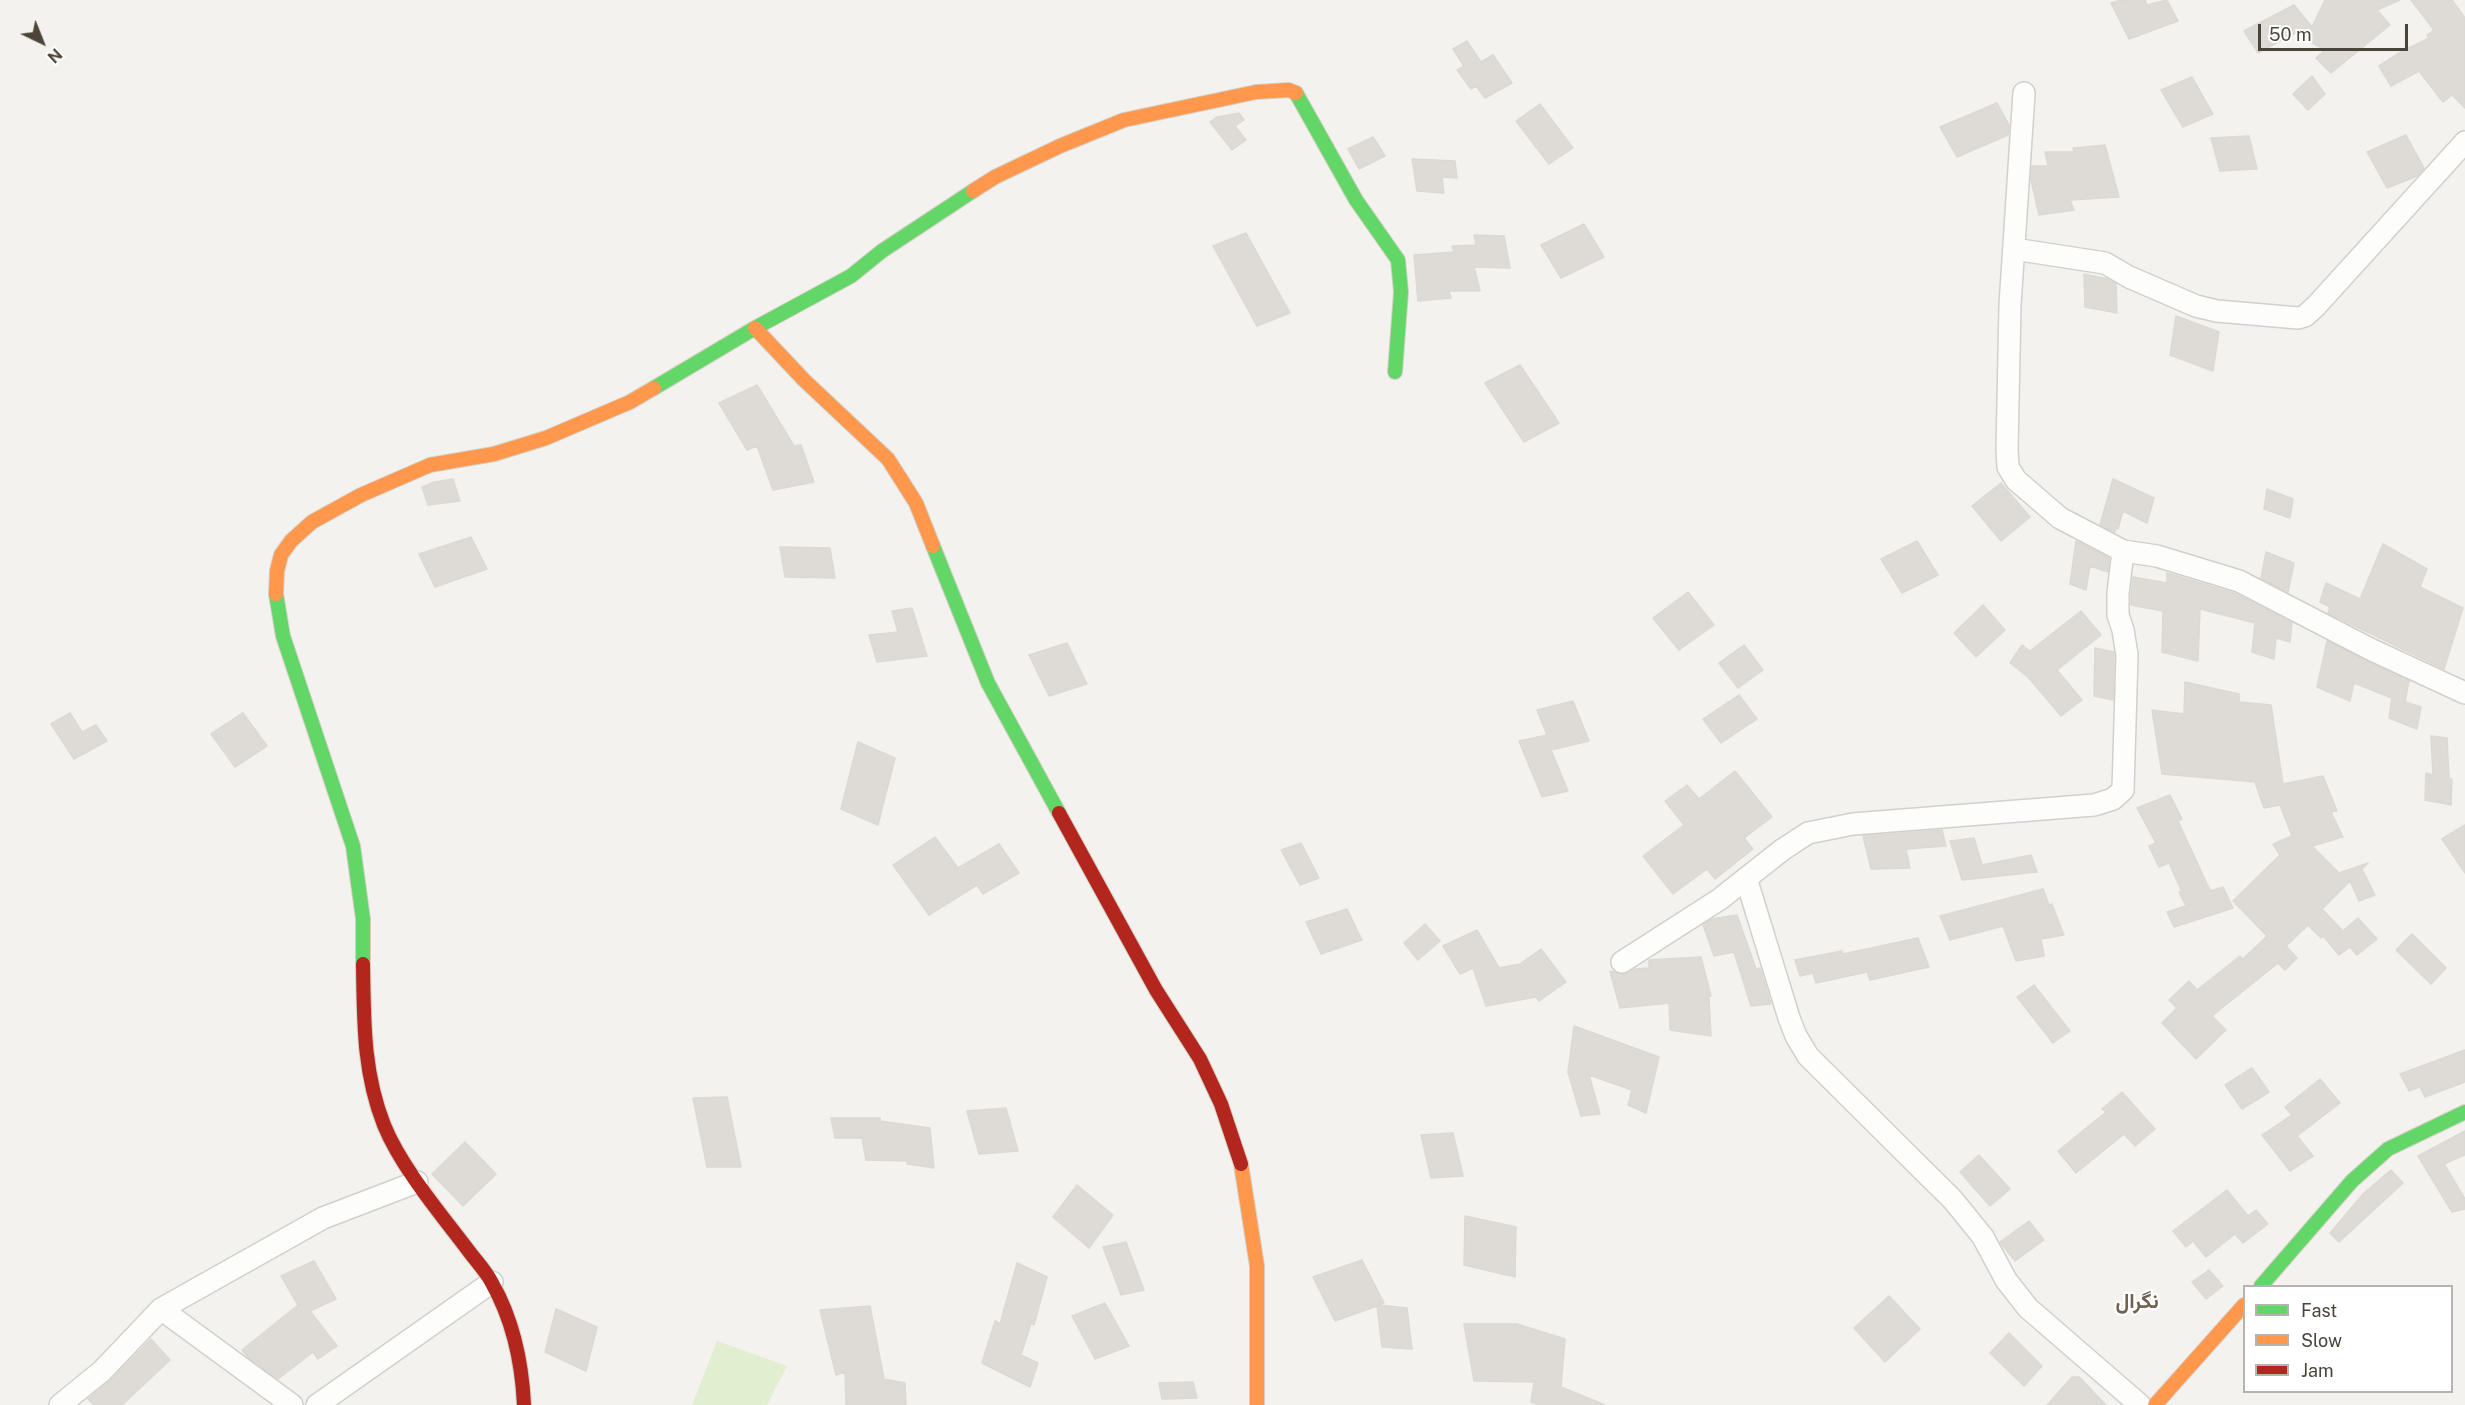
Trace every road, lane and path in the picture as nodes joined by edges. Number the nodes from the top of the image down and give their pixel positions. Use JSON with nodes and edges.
{"nodes":[{"id":1,"x":2024,"y":93,"type":"dead end"},
{"id":2,"x":2465,"y":142,"type":"edge"},
{"id":3,"x":2014,"y":249,"type":"junction"},
{"id":4,"x":755,"y":328,"type":"junction"},
{"id":5,"x":1395,"y":372,"type":"dead end"},
{"id":6,"x":2122,"y":551,"type":"junction"},
{"id":7,"x":2465,"y":693,"type":"edge"},
{"id":8,"x":1746,"y":878,"type":"junction"},
{"id":9,"x":1622,"y":962,"type":"dead end"},
{"id":10,"x":2465,"y":1112,"type":"edge"},
{"id":11,"x":417,"y":1182,"type":"junction"},
{"id":12,"x":492,"y":1282,"type":"junction"},
{"id":13,"x":2263,"y":1285,"type":"edge"},
{"id":14,"x":2243,"y":1306,"type":"edge"},
{"id":15,"x":161,"y":1309,"type":"junction"},
{"id":16,"x":60,"y":1405,"type":"edge"},
{"id":17,"x":292,"y":1405,"type":"edge"},
{"id":18,"x":316,"y":1405,"type":"edge"},
{"id":19,"x":524,"y":1405,"type":"edge"},
{"id":20,"x":1257,"y":1405,"type":"edge"},
{"id":21,"x":2140,"y":1405,"type":"edge"},
{"id":22,"x":2155,"y":1405,"type":"edge"}],
"edges":[{"from":1,"to":3,"type":"street"},
{"from":2,"to":3,"type":"street"},
{"from":3,"to":6,"type":"street"},
{"from":4,"to":5,"type":"street"},
{"from":4,"to":11,"type":"street"},
{"from":4,"to":20,"type":"street"},
{"from":6,"to":7,"type":"street"},
{"from":6,"to":8,"type":"street"},
{"from":8,"to":9,"type":"street"},
{"from":8,"to":21,"type":"street"},
{"from":10,"to":13,"type":"street"},
{"from":11,"to":12,"type":"street"},
{"from":11,"to":15,"type":"street"},
{"from":12,"to":18,"type":"street"},
{"from":12,"to":19,"type":"street"},
{"from":14,"to":22,"type":"street"},
{"from":15,"to":16,"type":"street"},
{"from":15,"to":17,"type":"street"}]}
